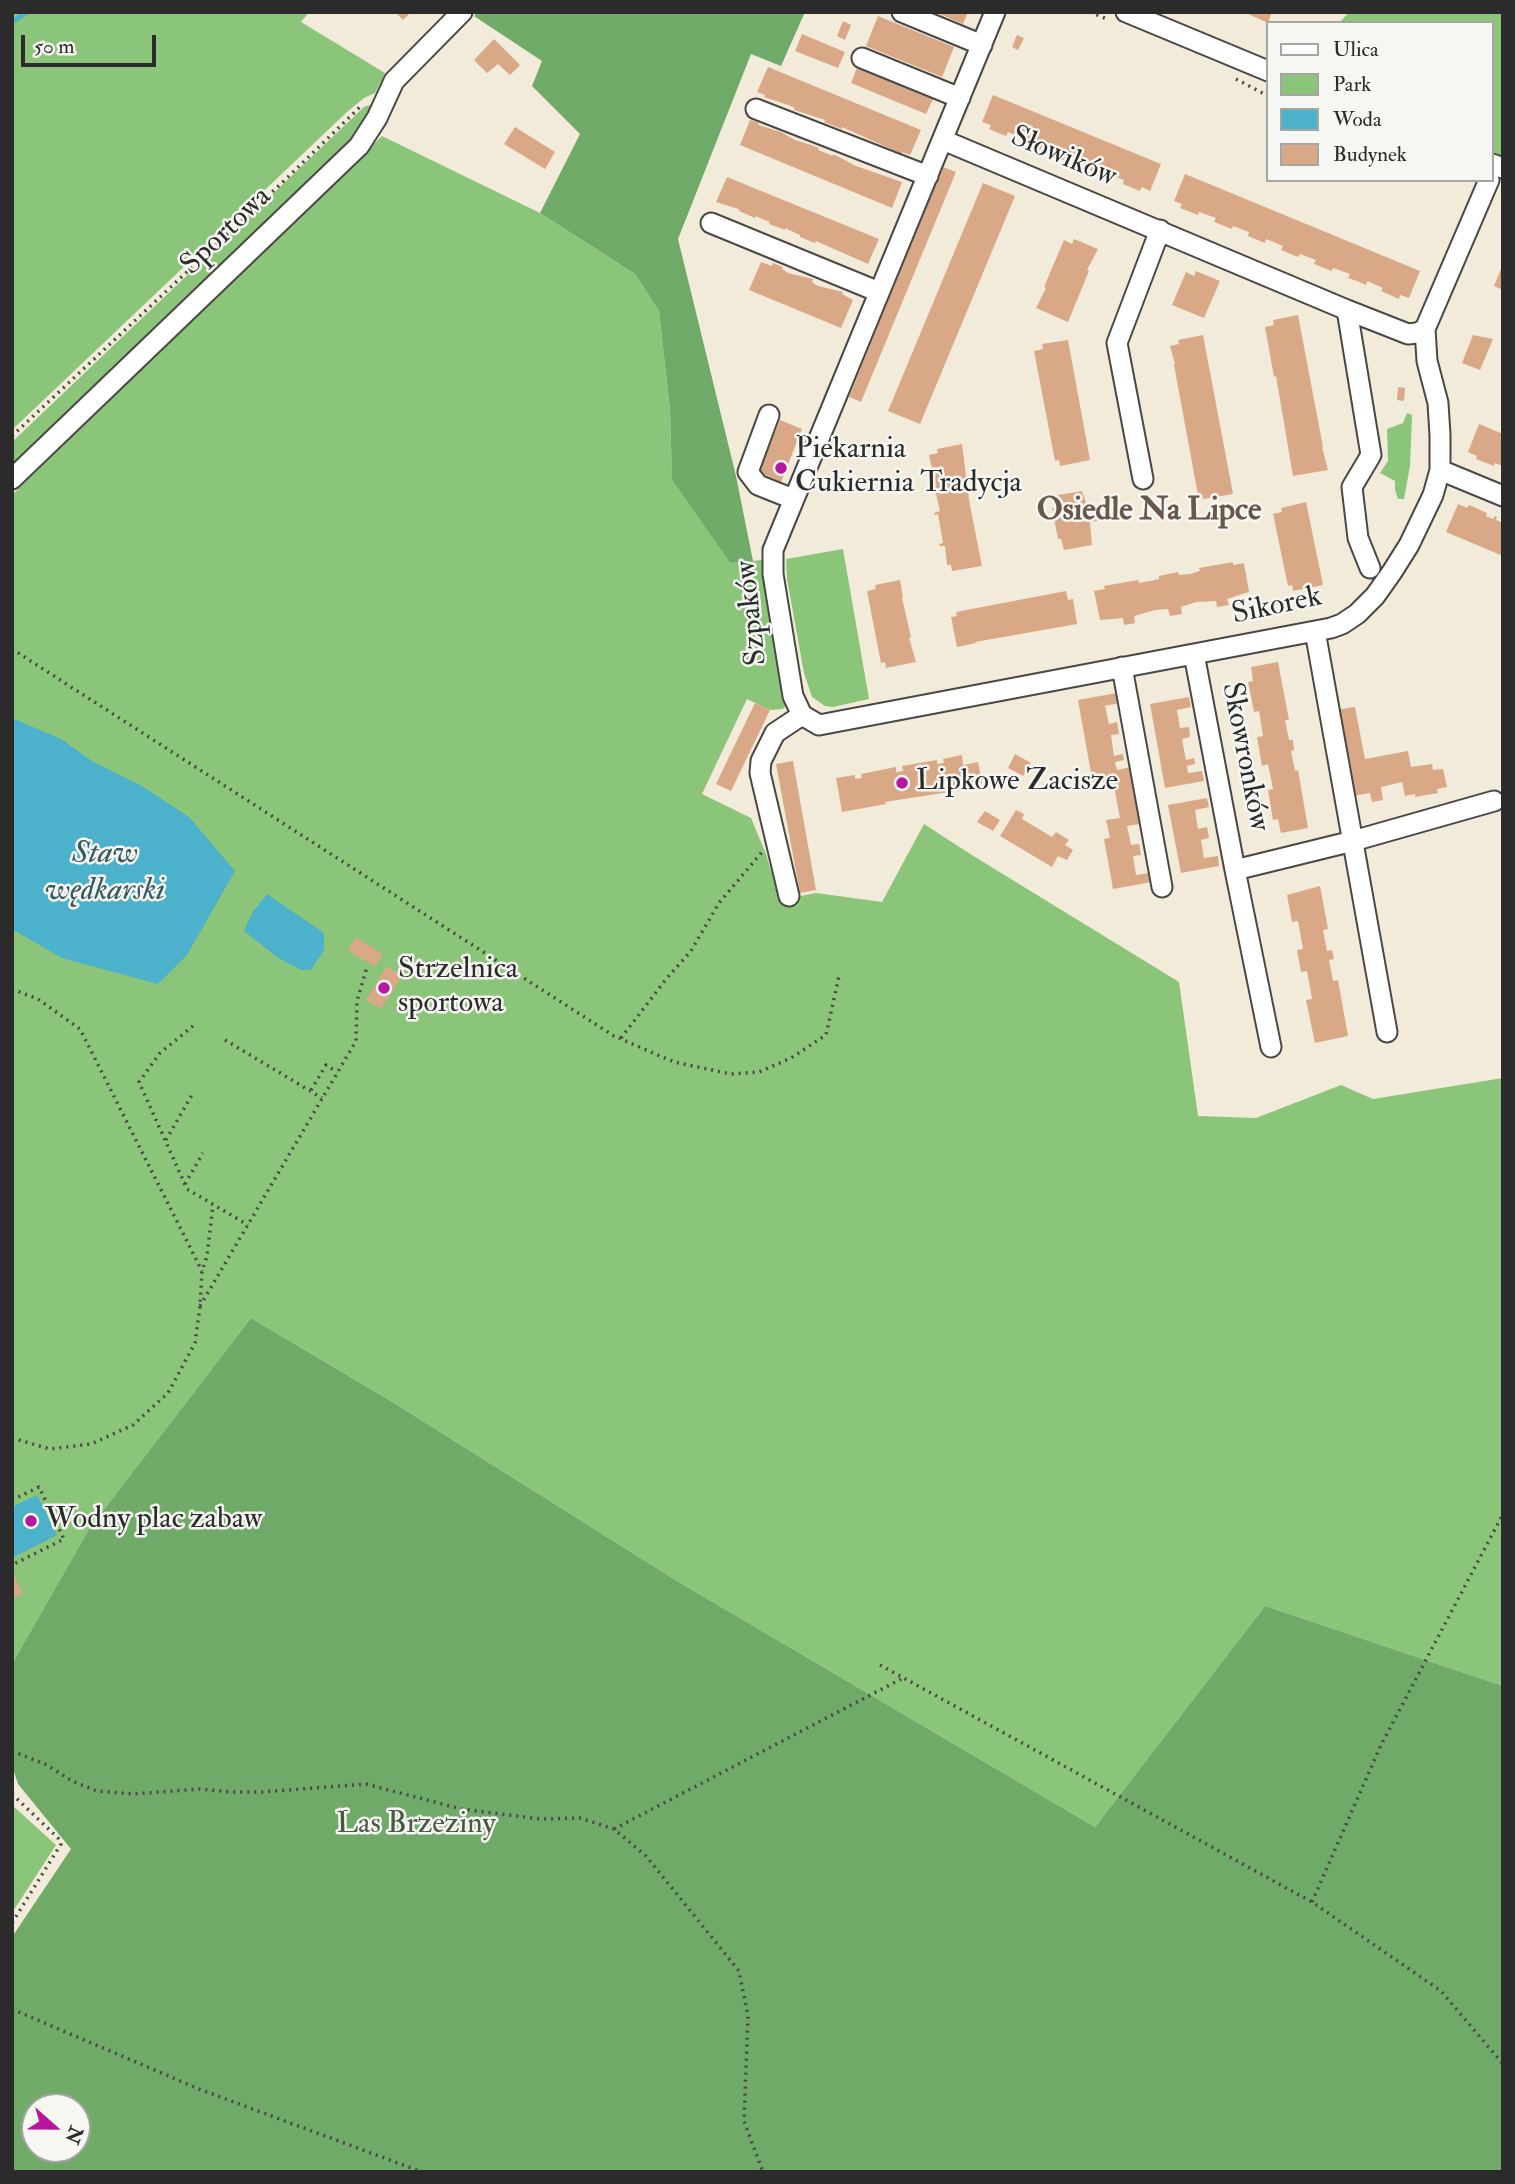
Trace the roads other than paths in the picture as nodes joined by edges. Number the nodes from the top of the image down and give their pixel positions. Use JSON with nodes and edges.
{"nodes":[{"id":1,"x":463,"y":12,"type":"edge"},
{"id":2,"x":902,"y":12,"type":"edge"},
{"id":3,"x":995,"y":12,"type":"edge"},
{"id":4,"x":1126,"y":12,"type":"edge"},
{"id":5,"x":982,"y":45,"type":"junction"},
{"id":6,"x":862,"y":58,"type":"dead end"},
{"id":7,"x":1266,"y":70,"type":"edge"},
{"id":8,"x":960,"y":98,"type":"junction"},
{"id":9,"x":756,"y":109,"type":"dead end"},
{"id":10,"x":943,"y":140,"type":"junction"},
{"id":11,"x":928,"y":176,"type":"junction"},
{"id":12,"x":1489,"y":182,"type":"edge"},
{"id":13,"x":711,"y":223,"type":"dead end"},
{"id":14,"x":1160,"y":230,"type":"junction"},
{"id":15,"x":879,"y":292,"type":"junction"},
{"id":16,"x":1347,"y":310,"type":"junction"},
{"id":17,"x":1425,"y":329,"type":"junction"},
{"id":18,"x":769,"y":415,"type":"dead end"},
{"id":19,"x":1440,"y":470,"type":"junction"},
{"id":20,"x":12,"y":479,"type":"edge"},
{"id":21,"x":1143,"y":479,"type":"dead end"},
{"id":22,"x":1503,"y":496,"type":"edge"},
{"id":23,"x":793,"y":499,"type":"junction"},
{"id":24,"x":1370,"y":568,"type":"dead end"},
{"id":25,"x":1315,"y":631,"type":"junction"},
{"id":26,"x":1194,"y":654,"type":"junction"},
{"id":27,"x":1122,"y":667,"type":"junction"},
{"id":28,"x":802,"y":715,"type":"junction"},
{"id":29,"x":1494,"y":801,"type":"dead end"},
{"id":30,"x":1353,"y":841,"type":"junction"},
{"id":31,"x":1235,"y":870,"type":"junction"},
{"id":32,"x":1162,"y":887,"type":"dead end"},
{"id":33,"x":789,"y":896,"type":"dead end"},
{"id":34,"x":1387,"y":1032,"type":"dead end"},
{"id":35,"x":1271,"y":1047,"type":"dead end"}],
"edges":[{"from":1,"to":20,"type":"street","name":"Sportowa"},
{"from":2,"to":5,"type":"street"},
{"from":3,"to":5,"type":"street","name":"Szpaków"},
{"from":4,"to":7,"type":"street"},
{"from":5,"to":8,"type":"street","name":"Szpaków"},
{"from":6,"to":8,"type":"street"},
{"from":8,"to":10,"type":"street","name":"Szpaków"},
{"from":9,"to":11,"type":"street"},
{"from":10,"to":11,"type":"street","name":"Szpaków"},
{"from":10,"to":14,"type":"street","name":"Słowików"},
{"from":11,"to":15,"type":"street","name":"Szpaków"},
{"from":12,"to":17,"type":"street","name":"Sikorek"},
{"from":13,"to":15,"type":"street"},
{"from":14,"to":16,"type":"street","name":"Słowików"},
{"from":14,"to":21,"type":"street"},
{"from":15,"to":23,"type":"street","name":"Szpaków"},
{"from":16,"to":17,"type":"street","name":"Słowików"},
{"from":16,"to":24,"type":"street"},
{"from":17,"to":19,"type":"street","name":"Sikorek"},
{"from":18,"to":23,"type":"street"},
{"from":19,"to":22,"type":"street"},
{"from":19,"to":25,"type":"street","name":"Sikorek"},
{"from":23,"to":28,"type":"street","name":"Szpaków"},
{"from":25,"to":26,"type":"street","name":"Sikorek"},
{"from":25,"to":30,"type":"street"},
{"from":26,"to":27,"type":"street","name":"Sikorek"},
{"from":26,"to":31,"type":"street","name":"Skowronków"},
{"from":27,"to":28,"type":"street","name":"Sikorek"},
{"from":27,"to":32,"type":"street"},
{"from":28,"to":33,"type":"street"},
{"from":29,"to":30,"type":"street","name":"Skowronków"},
{"from":30,"to":31,"type":"street","name":"Skowronków"},
{"from":30,"to":34,"type":"street"},
{"from":31,"to":35,"type":"street","name":"Skowronków"}]}
